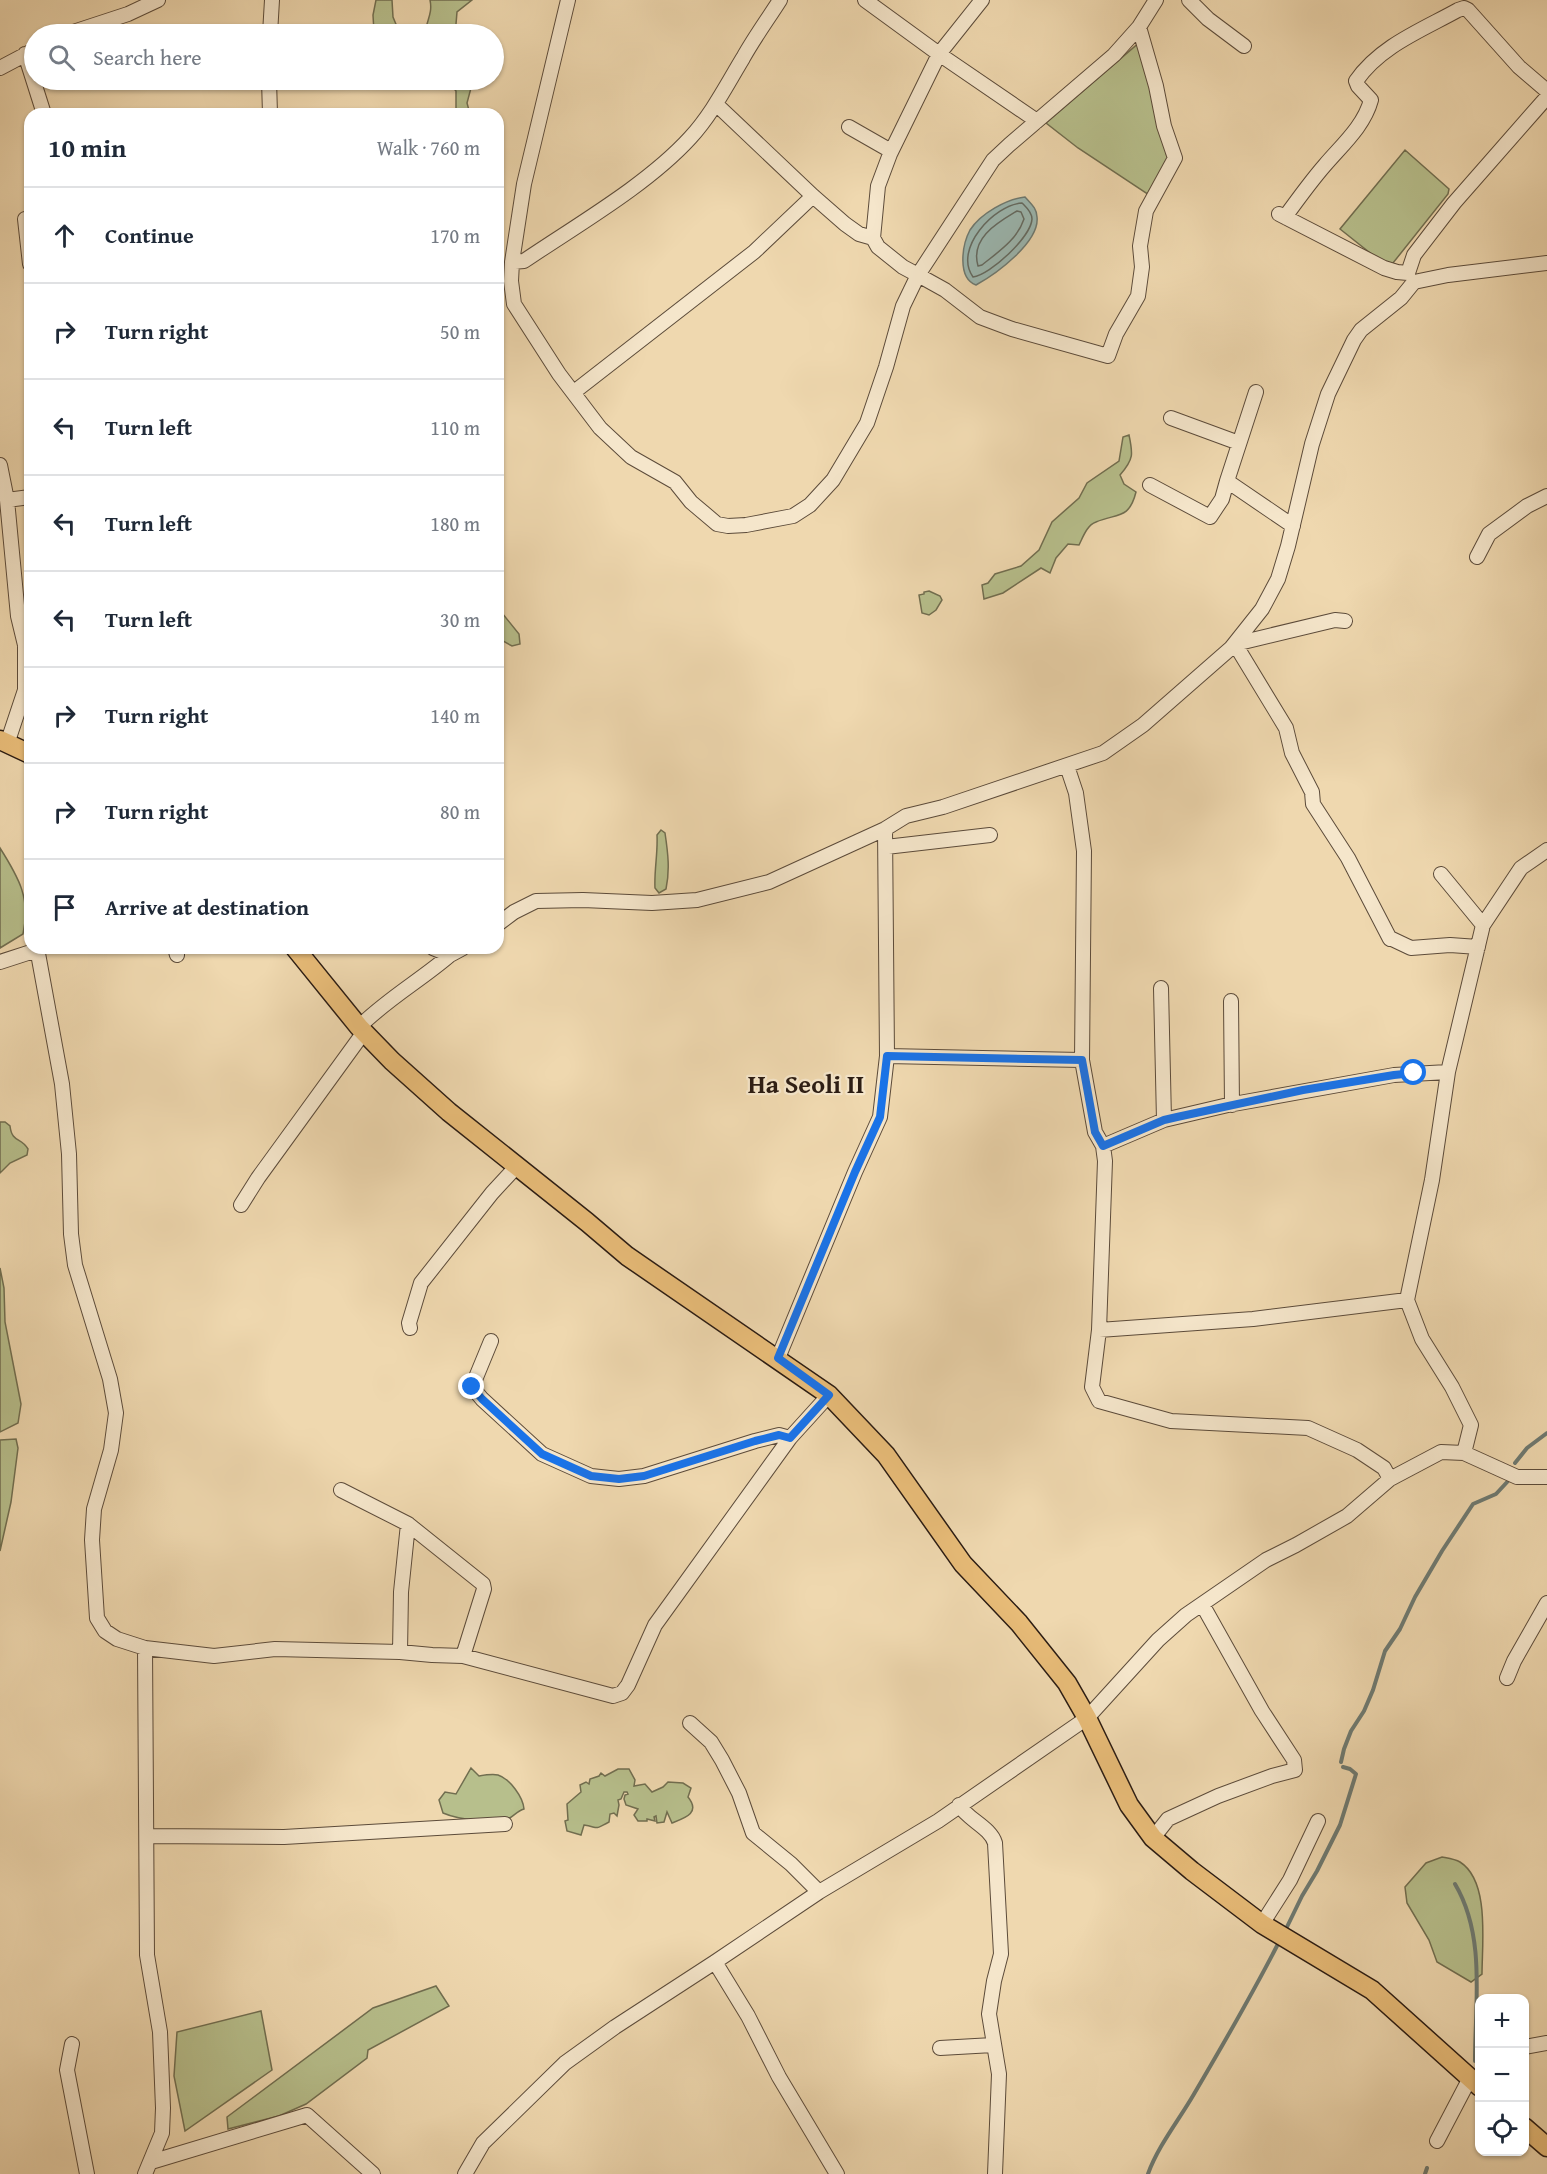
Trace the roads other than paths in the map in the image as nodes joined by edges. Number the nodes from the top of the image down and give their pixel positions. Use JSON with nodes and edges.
{"nodes":[{"id":1,"x":158,"y":0,"type":"edge"},
{"id":2,"x":272,"y":0,"type":"edge"},
{"id":3,"x":568,"y":0,"type":"edge"},
{"id":4,"x":780,"y":0,"type":"edge"},
{"id":5,"x":865,"y":0,"type":"edge"},
{"id":6,"x":982,"y":0,"type":"edge"},
{"id":7,"x":1155,"y":0,"type":"edge"},
{"id":8,"x":1189,"y":0,"type":"edge"},
{"id":9,"x":98,"y":24,"type":"edge"},
{"id":10,"x":271,"y":24,"type":"edge"},
{"id":11,"x":1139,"y":27,"type":"junction"},
{"id":12,"x":1244,"y":46,"type":"dead end"},
{"id":13,"x":939,"y":54,"type":"junction"},
{"id":14,"x":24,"y":55,"type":"edge"},
{"id":15,"x":0,"y":68,"type":"edge"},
{"id":16,"x":39,"y":90,"type":"edge"},
{"id":17,"x":269,"y":90,"type":"edge"},
{"id":18,"x":1547,"y":91,"type":"edge"},
{"id":19,"x":1547,"y":97,"type":"edge"},
{"id":20,"x":717,"y":105,"type":"junction"},
{"id":21,"x":43,"y":108,"type":"edge"},
{"id":22,"x":270,"y":108,"type":"edge"},
{"id":23,"x":1037,"y":121,"type":"junction"},
{"id":24,"x":849,"y":127,"type":"dead end"},
{"id":25,"x":891,"y":151,"type":"junction"},
{"id":26,"x":813,"y":196,"type":"junction"},
{"id":27,"x":873,"y":238,"type":"junction"},
{"id":28,"x":512,"y":262,"type":"junction"},
{"id":29,"x":1547,"y":262,"type":"edge"},
{"id":30,"x":918,"y":275,"type":"junction"},
{"id":31,"x":1411,"y":278,"type":"junction"},
{"id":32,"x":574,"y":392,"type":"junction"},
{"id":33,"x":1256,"y":392,"type":"dead end"},
{"id":34,"x":1171,"y":418,"type":"dead end"},
{"id":35,"x":1239,"y":443,"type":"junction"},
{"id":36,"x":0,"y":465,"type":"edge"},
{"id":37,"x":1227,"y":481,"type":"junction"},
{"id":38,"x":1150,"y":485,"type":"dead end"},
{"id":39,"x":1547,"y":496,"type":"edge"},
{"id":40,"x":24,"y":498,"type":"edge"},
{"id":41,"x":7,"y":500,"type":"junction"},
{"id":42,"x":1293,"y":526,"type":"junction"},
{"id":43,"x":1477,"y":557,"type":"dead end"},
{"id":44,"x":1345,"y":621,"type":"dead end"},
{"id":45,"x":24,"y":641,"type":"edge"},
{"id":46,"x":1235,"y":644,"type":"junction"},
{"id":47,"x":24,"y":692,"type":"edge"},
{"id":48,"x":4,"y":742,"type":"edge"},
{"id":49,"x":24,"y":751,"type":"edge"},
{"id":50,"x":1067,"y":766,"type":"junction"},
{"id":51,"x":885,"y":829,"type":"junction"},
{"id":52,"x":990,"y":835,"type":"dead end"},
{"id":53,"x":886,"y":847,"type":"junction"},
{"id":54,"x":1547,"y":849,"type":"edge"},
{"id":55,"x":1441,"y":874,"type":"dead end"},
{"id":56,"x":504,"y":920,"type":"edge"},
{"id":57,"x":1483,"y":925,"type":"junction"},
{"id":58,"x":1478,"y":947,"type":"junction"},
{"id":59,"x":24,"y":954,"type":"edge"},
{"id":60,"x":38,"y":954,"type":"edge"},
{"id":61,"x":300,"y":954,"type":"edge"},
{"id":62,"x":454,"y":954,"type":"edge"},
{"id":63,"x":0,"y":962,"type":"edge"},
{"id":64,"x":1161,"y":988,"type":"dead end"},
{"id":65,"x":1231,"y":1001,"type":"dead end"},
{"id":66,"x":362,"y":1029,"type":"junction"},
{"id":67,"x":887,"y":1056,"type":"junction"},
{"id":68,"x":1082,"y":1060,"type":"junction"},
{"id":69,"x":1448,"y":1072,"type":"junction"},
{"id":70,"x":1232,"y":1105,"type":"junction"},
{"id":71,"x":1164,"y":1120,"type":"junction"},
{"id":72,"x":1103,"y":1146,"type":"junction"},
{"id":73,"x":518,"y":1166,"type":"junction"},
{"id":74,"x":242,"y":1205,"type":"dead end"},
{"id":75,"x":1407,"y":1300,"type":"junction"},
{"id":76,"x":410,"y":1329,"type":"dead end"},
{"id":77,"x":1099,"y":1330,"type":"junction"},
{"id":78,"x":491,"y":1341,"type":"dead end"},
{"id":79,"x":778,"y":1358,"type":"junction"},
{"id":80,"x":829,"y":1395,"type":"junction"},
{"id":81,"x":790,"y":1438,"type":"junction"},
{"id":82,"x":1464,"y":1453,"type":"junction"},
{"id":83,"x":1547,"y":1478,"type":"edge"},
{"id":84,"x":1390,"y":1479,"type":"junction"},
{"id":85,"x":341,"y":1490,"type":"dead end"},
{"id":86,"x":408,"y":1524,"type":"junction"},
{"id":87,"x":1547,"y":1603,"type":"edge"},
{"id":88,"x":1202,"y":1604,"type":"junction"},
{"id":89,"x":145,"y":1648,"type":"junction"},
{"id":90,"x":400,"y":1652,"type":"junction"},
{"id":91,"x":463,"y":1656,"type":"junction"},
{"id":92,"x":1508,"y":1678,"type":"dead end"},
{"id":93,"x":1087,"y":1718,"type":"junction"},
{"id":94,"x":690,"y":1723,"type":"dead end"},
{"id":95,"x":959,"y":1805,"type":"junction"},
{"id":96,"x":1318,"y":1821,"type":"dead end"},
{"id":97,"x":506,"y":1824,"type":"dead end"},
{"id":98,"x":148,"y":1836,"type":"junction"},
{"id":99,"x":1153,"y":1838,"type":"junction"},
{"id":100,"x":819,"y":1892,"type":"junction"},
{"id":101,"x":1266,"y":1927,"type":"junction"},
{"id":102,"x":715,"y":1962,"type":"junction"},
{"id":103,"x":1547,"y":2043,"type":"edge"},
{"id":104,"x":72,"y":2044,"type":"dead end"},
{"id":105,"x":993,"y":2045,"type":"junction"},
{"id":106,"x":1529,"y":2046,"type":"edge"},
{"id":107,"x":940,"y":2048,"type":"dead end"},
{"id":108,"x":1475,"y":2080,"type":"edge"},
{"id":109,"x":1475,"y":2083,"type":"edge"},
{"id":110,"x":1529,"y":2131,"type":"edge"},
{"id":111,"x":1437,"y":2141,"type":"dead end"},
{"id":112,"x":1547,"y":2147,"type":"edge"},
{"id":113,"x":148,"y":2168,"type":"edge"},
{"id":114,"x":467,"y":2173,"type":"edge"},
{"id":115,"x":87,"y":2174,"type":"edge"},
{"id":116,"x":373,"y":2174,"type":"edge"},
{"id":117,"x":837,"y":2174,"type":"edge"},
{"id":118,"x":995,"y":2174,"type":"edge"}],
"edges":[{"from":1,"to":9,"type":"street"},
{"from":2,"to":10,"type":"street"},
{"from":3,"to":28,"type":"street"},
{"from":4,"to":20,"type":"street"},
{"from":5,"to":13,"type":"street"},
{"from":6,"to":13,"type":"street"},
{"from":7,"to":11,"type":"street"},
{"from":8,"to":12,"type":"street"},
{"from":11,"to":23,"type":"street"},
{"from":11,"to":30,"type":"street"},
{"from":13,"to":23,"type":"street"},
{"from":13,"to":25,"type":"street"},
{"from":14,"to":15,"type":"street"},
{"from":16,"to":21,"type":"street"},
{"from":17,"to":22,"type":"street"},
{"from":18,"to":31,"type":"street"},
{"from":19,"to":31,"type":"street"},
{"from":20,"to":26,"type":"street"},
{"from":20,"to":28,"type":"street"},
{"from":23,"to":30,"type":"street"},
{"from":24,"to":25,"type":"street"},
{"from":25,"to":27,"type":"street"},
{"from":26,"to":27,"type":"street"},
{"from":26,"to":32,"type":"street"},
{"from":27,"to":30,"type":"street"},
{"from":28,"to":32,"type":"street"},
{"from":29,"to":31,"type":"street"},
{"from":30,"to":32,"type":"street"},
{"from":31,"to":42,"type":"street"},
{"from":33,"to":35,"type":"street"},
{"from":34,"to":35,"type":"street"},
{"from":35,"to":37,"type":"street"},
{"from":36,"to":41,"type":"street"},
{"from":37,"to":38,"type":"street"},
{"from":37,"to":42,"type":"street"},
{"from":39,"to":43,"type":"street"},
{"from":40,"to":41,"type":"street"},
{"from":41,"to":45,"type":"street"},
{"from":42,"to":46,"type":"street"},
{"from":44,"to":46,"type":"street"},
{"from":46,"to":50,"type":"street"},
{"from":46,"to":58,"type":"street"},
{"from":47,"to":48,"type":"street"},
{"from":48,"to":49,"type":"main road"},
{"from":50,"to":51,"type":"street"},
{"from":50,"to":68,"type":"street"},
{"from":51,"to":53,"type":"street"},
{"from":51,"to":56,"type":"street"},
{"from":52,"to":53,"type":"street"},
{"from":53,"to":67,"type":"street"},
{"from":54,"to":57,"type":"street"},
{"from":55,"to":57,"type":"street"},
{"from":57,"to":58,"type":"street"},
{"from":58,"to":69,"type":"street"},
{"from":59,"to":63,"type":"street"},
{"from":60,"to":89,"type":"street"},
{"from":61,"to":66,"type":"main road"},
{"from":62,"to":66,"type":"street"},
{"from":64,"to":71,"type":"street"},
{"from":65,"to":70,"type":"street"},
{"from":66,"to":73,"type":"main road"},
{"from":66,"to":74,"type":"street"},
{"from":67,"to":68,"type":"street"},
{"from":67,"to":79,"type":"street"},
{"from":68,"to":72,"type":"street"},
{"from":69,"to":70,"type":"street"},
{"from":69,"to":75,"type":"street"},
{"from":70,"to":71,"type":"street"},
{"from":71,"to":72,"type":"street"},
{"from":72,"to":77,"type":"street"},
{"from":73,"to":76,"type":"street"},
{"from":73,"to":79,"type":"main road"},
{"from":75,"to":77,"type":"street"},
{"from":75,"to":82,"type":"street"},
{"from":77,"to":84,"type":"street"},
{"from":78,"to":81,"type":"street"},
{"from":79,"to":80,"type":"main road"},
{"from":80,"to":81,"type":"street"},
{"from":80,"to":93,"type":"main road"},
{"from":81,"to":91,"type":"street"},
{"from":82,"to":83,"type":"street"},
{"from":82,"to":84,"type":"street"},
{"from":84,"to":88,"type":"street"},
{"from":85,"to":86,"type":"street"},
{"from":86,"to":90,"type":"street"},
{"from":86,"to":91,"type":"street"},
{"from":87,"to":92,"type":"street"},
{"from":88,"to":93,"type":"street"},
{"from":88,"to":99,"type":"street"},
{"from":89,"to":90,"type":"street"},
{"from":89,"to":98,"type":"street"},
{"from":90,"to":91,"type":"street"},
{"from":93,"to":95,"type":"street"},
{"from":93,"to":99,"type":"main road"},
{"from":94,"to":100,"type":"street"},
{"from":95,"to":100,"type":"street"},
{"from":95,"to":105,"type":"street"},
{"from":96,"to":101,"type":"street"},
{"from":97,"to":98,"type":"street"},
{"from":98,"to":113,"type":"street"},
{"from":99,"to":101,"type":"main road"},
{"from":100,"to":102,"type":"street"},
{"from":101,"to":108,"type":"main road"},
{"from":102,"to":114,"type":"street"},
{"from":102,"to":117,"type":"street"},
{"from":103,"to":106,"type":"street"},
{"from":104,"to":115,"type":"street"},
{"from":105,"to":107,"type":"street"},
{"from":105,"to":118,"type":"street"},
{"from":109,"to":111,"type":"street"},
{"from":110,"to":112,"type":"main road"},
{"from":113,"to":116,"type":"street"}]}
